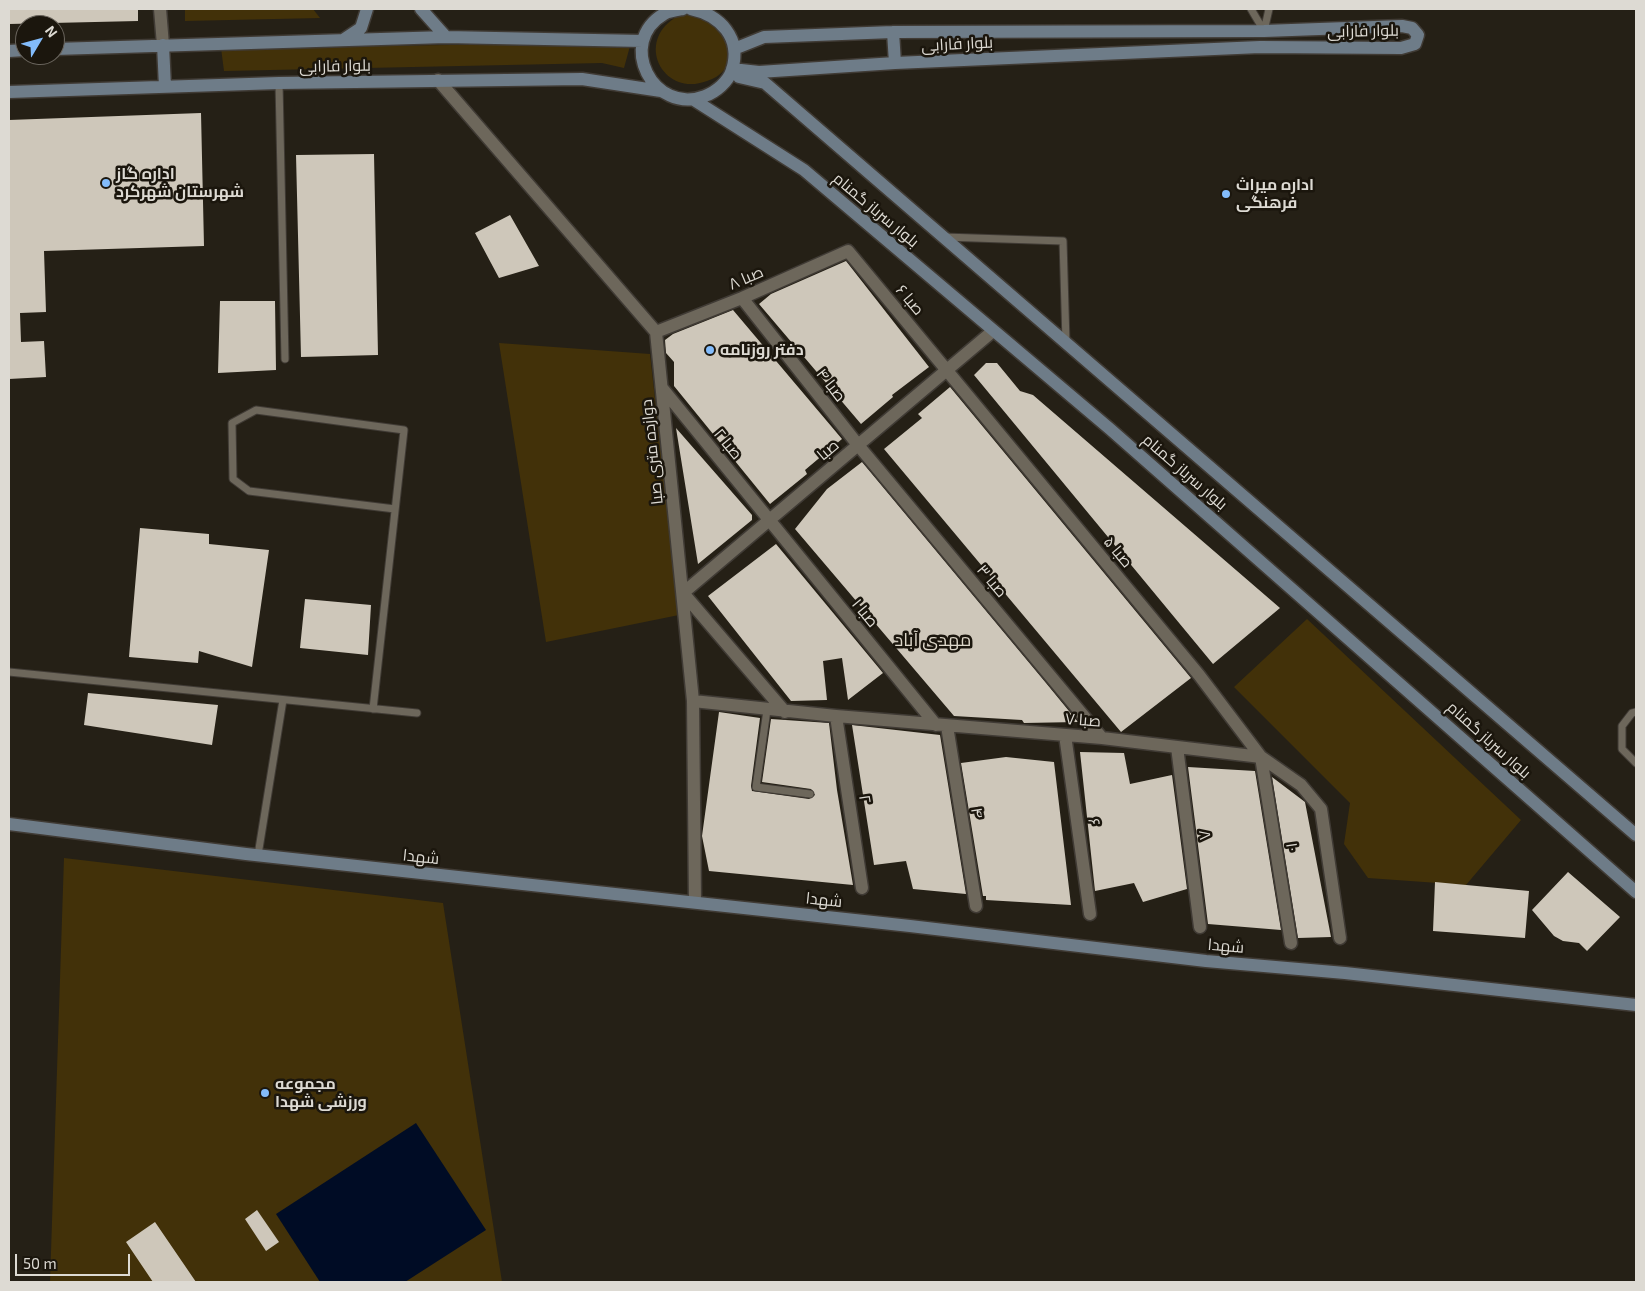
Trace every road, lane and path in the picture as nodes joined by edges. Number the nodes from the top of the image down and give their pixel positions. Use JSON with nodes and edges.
{"nodes":[{"id":1,"x":160,"y":9,"type":"edge"},
{"id":2,"x":367,"y":9,"type":"edge"},
{"id":3,"x":421,"y":9,"type":"edge"},
{"id":4,"x":683,"y":9,"type":"edge"},
{"id":5,"x":691,"y":9,"type":"edge"},
{"id":6,"x":1251,"y":9,"type":"edge"},
{"id":7,"x":1269,"y":9,"type":"edge"},
{"id":8,"x":665,"y":11,"type":"edge"},
{"id":9,"x":708,"y":11,"type":"edge"},
{"id":10,"x":1264,"y":31,"type":"junction"},
{"id":11,"x":893,"y":32,"type":"junction"},
{"id":12,"x":446,"y":37,"type":"junction"},
{"id":13,"x":343,"y":40,"type":"junction"},
{"id":14,"x":643,"y":40,"type":"junction"},
{"id":15,"x":163,"y":45,"type":"junction"},
{"id":16,"x":1260,"y":47,"type":"junction"},
{"id":17,"x":65,"y":49,"type":"edge"},
{"id":18,"x":734,"y":49,"type":"junction"},
{"id":19,"x":895,"y":63,"type":"junction"},
{"id":20,"x":730,"y":72,"type":"junction"},
{"id":21,"x":438,"y":80,"type":"junction"},
{"id":22,"x":279,"y":83,"type":"junction"},
{"id":23,"x":165,"y":87,"type":"junction"},
{"id":24,"x":9,"y":92,"type":"edge"},
{"id":25,"x":661,"y":92,"type":"junction"},
{"id":26,"x":694,"y":100,"type":"junction"},
{"id":27,"x":943,"y":237,"type":"junction"},
{"id":28,"x":848,"y":251,"type":"joint"},
{"id":29,"x":742,"y":298,"type":"junction"},
{"id":30,"x":994,"y":331,"type":"junction"},
{"id":31,"x":656,"y":332,"type":"junction"},
{"id":32,"x":1066,"y":343,"type":"junction"},
{"id":33,"x":285,"y":359,"type":"dead end"},
{"id":34,"x":947,"y":370,"type":"junction"},
{"id":35,"x":662,"y":388,"type":"junction"},
{"id":36,"x":858,"y":445,"type":"junction"},
{"id":37,"x":395,"y":508,"type":"junction"},
{"id":38,"x":769,"y":521,"type":"junction"},
{"id":39,"x":683,"y":593,"type":"junction"},
{"id":40,"x":9,"y":672,"type":"edge"},
{"id":41,"x":283,"y":700,"type":"junction"},
{"id":42,"x":693,"y":701,"type":"junction"},
{"id":43,"x":373,"y":709,"type":"junction"},
{"id":44,"x":767,"y":710,"type":"junction"},
{"id":45,"x":784,"y":712,"type":"junction"},
{"id":46,"x":1636,"y":712,"type":"edge"},
{"id":47,"x":417,"y":713,"type":"dead end"},
{"id":48,"x":836,"y":716,"type":"junction"},
{"id":49,"x":941,"y":726,"type":"junction"},
{"id":50,"x":1065,"y":735,"type":"junction"},
{"id":51,"x":1102,"y":738,"type":"junction"},
{"id":52,"x":1177,"y":747,"type":"junction"},
{"id":53,"x":1260,"y":757,"type":"junction"},
{"id":54,"x":1636,"y":763,"type":"edge"},
{"id":55,"x":810,"y":794,"type":"dead end"},
{"id":56,"x":9,"y":824,"type":"edge"},
{"id":57,"x":1636,"y":834,"type":"edge"},
{"id":58,"x":258,"y":855,"type":"junction"},
{"id":59,"x":862,"y":888,"type":"dead end"},
{"id":60,"x":1636,"y":892,"type":"edge"},
{"id":61,"x":695,"y":902,"type":"junction"},
{"id":62,"x":976,"y":906,"type":"dead end"},
{"id":63,"x":1090,"y":914,"type":"dead end"},
{"id":64,"x":1200,"y":927,"type":"dead end"},
{"id":65,"x":1340,"y":938,"type":"dead end"},
{"id":66,"x":1291,"y":943,"type":"dead end"},
{"id":67,"x":1636,"y":1005,"type":"edge"}],
"edges":[{"from":1,"to":15,"type":"street"},
{"from":2,"to":13,"type":"main road"},
{"from":3,"to":12,"type":"main road"},
{"from":4,"to":8,"type":"main road"},
{"from":5,"to":9,"type":"main road"},
{"from":6,"to":10,"type":"lane"},
{"from":7,"to":10,"type":"lane"},
{"from":8,"to":14,"type":"main road"},
{"from":9,"to":18,"type":"main road"},
{"from":10,"to":11,"type":"main road","name":"بلوار فارابی"},
{"from":10,"to":16,"type":"main road"},
{"from":10,"to":16,"type":"main road","name":"بلوار فارابی"},
{"from":11,"to":18,"type":"main road","name":"بلوار فارابی"},
{"from":11,"to":19,"type":"main road"},
{"from":12,"to":13,"type":"main road","name":"بلوار فارابی"},
{"from":12,"to":14,"type":"main road","name":"بلوار فارابی"},
{"from":13,"to":15,"type":"main road","name":"بلوار فارابی"},
{"from":14,"to":25,"type":"main road"},
{"from":15,"to":17,"type":"main road","name":"بلوار فارابی"},
{"from":15,"to":23,"type":"main road"},
{"from":16,"to":19,"type":"main road","name":"بلوار فارابی"},
{"from":18,"to":20,"type":"main road"},
{"from":19,"to":20,"type":"main road","name":"بلوار فارابی"},
{"from":20,"to":26,"type":"main road"},
{"from":20,"to":27,"type":"main road","name":"بلوار سرباز گمنام"},
{"from":21,"to":22,"type":"main road","name":"بلوار فارابی"},
{"from":21,"to":25,"type":"main road","name":"بلوار فارابی"},
{"from":21,"to":31,"type":"street"},
{"from":22,"to":23,"type":"main road","name":"بلوار فارابی"},
{"from":22,"to":33,"type":"lane"},
{"from":23,"to":24,"type":"main road","name":"بلوار فارابی"},
{"from":25,"to":26,"type":"main road","name":"بلوار فارابی"},
{"from":26,"to":30,"type":"main road","name":"بلوار سرباز گمنام"},
{"from":27,"to":32,"type":"main road","name":"بلوار سرباز گمنام"},
{"from":27,"to":32,"type":"lane"},
{"from":28,"to":29,"type":"street","name":"صبا ۸"},
{"from":28,"to":34,"type":"street","name":"صبا ۶"},
{"from":29,"to":31,"type":"street","name":"صبا ۸"},
{"from":29,"to":36,"type":"street","name":"صبا ۴"},
{"from":30,"to":34,"type":"street","name":"صبا"},
{"from":30,"to":60,"type":"main road","name":"بلوار سرباز گمنام"},
{"from":31,"to":35,"type":"street","name":"دوازده متری صبا"},
{"from":32,"to":57,"type":"main road","name":"بلوار سرباز گمنام"},
{"from":34,"to":36,"type":"street","name":"صبا"},
{"from":34,"to":53,"type":"street","name":"صبا ۵"},
{"from":35,"to":38,"type":"street","name":"صبا ۲"},
{"from":35,"to":39,"type":"street","name":"دوازده متری صبا"},
{"from":36,"to":38,"type":"street","name":"صبا"},
{"from":36,"to":51,"type":"street","name":"صبا ۳"},
{"from":37,"to":37,"type":"lane"},
{"from":37,"to":43,"type":"lane"},
{"from":38,"to":39,"type":"street","name":"صبا"},
{"from":38,"to":49,"type":"street","name":"صبا ۱"},
{"from":39,"to":42,"type":"street","name":"دوازده متری صبا"},
{"from":39,"to":45,"type":"street"},
{"from":40,"to":41,"type":"lane"},
{"from":41,"to":43,"type":"lane"},
{"from":41,"to":58,"type":"lane"},
{"from":42,"to":44,"type":"street","name":"صبا ۷"},
{"from":42,"to":61,"type":"street","name":"دوازده متری صبا"},
{"from":43,"to":47,"type":"lane"},
{"from":44,"to":45,"type":"street","name":"صبا ۷"},
{"from":44,"to":55,"type":"lane"},
{"from":45,"to":48,"type":"street","name":"صبا ۷"},
{"from":46,"to":54,"type":"lane"},
{"from":48,"to":49,"type":"street","name":"صبا ۷"},
{"from":48,"to":59,"type":"street","name":"۲"},
{"from":49,"to":50,"type":"street","name":"صبا ۷"},
{"from":49,"to":62,"type":"street","name":"۴"},
{"from":50,"to":51,"type":"street","name":"صبا ۷"},
{"from":50,"to":63,"type":"street","name":"۶"},
{"from":51,"to":52,"type":"street","name":"صبا ۷"},
{"from":52,"to":53,"type":"street","name":"صبا ۷"},
{"from":52,"to":64,"type":"street","name":"۸"},
{"from":53,"to":65,"type":"street","name":"صبا ۷"},
{"from":53,"to":66,"type":"street","name":"۱۰"},
{"from":56,"to":58,"type":"main road","name":"شهدا"},
{"from":58,"to":61,"type":"main road","name":"شهدا"},
{"from":61,"to":67,"type":"main road","name":"شهدا"}]}
